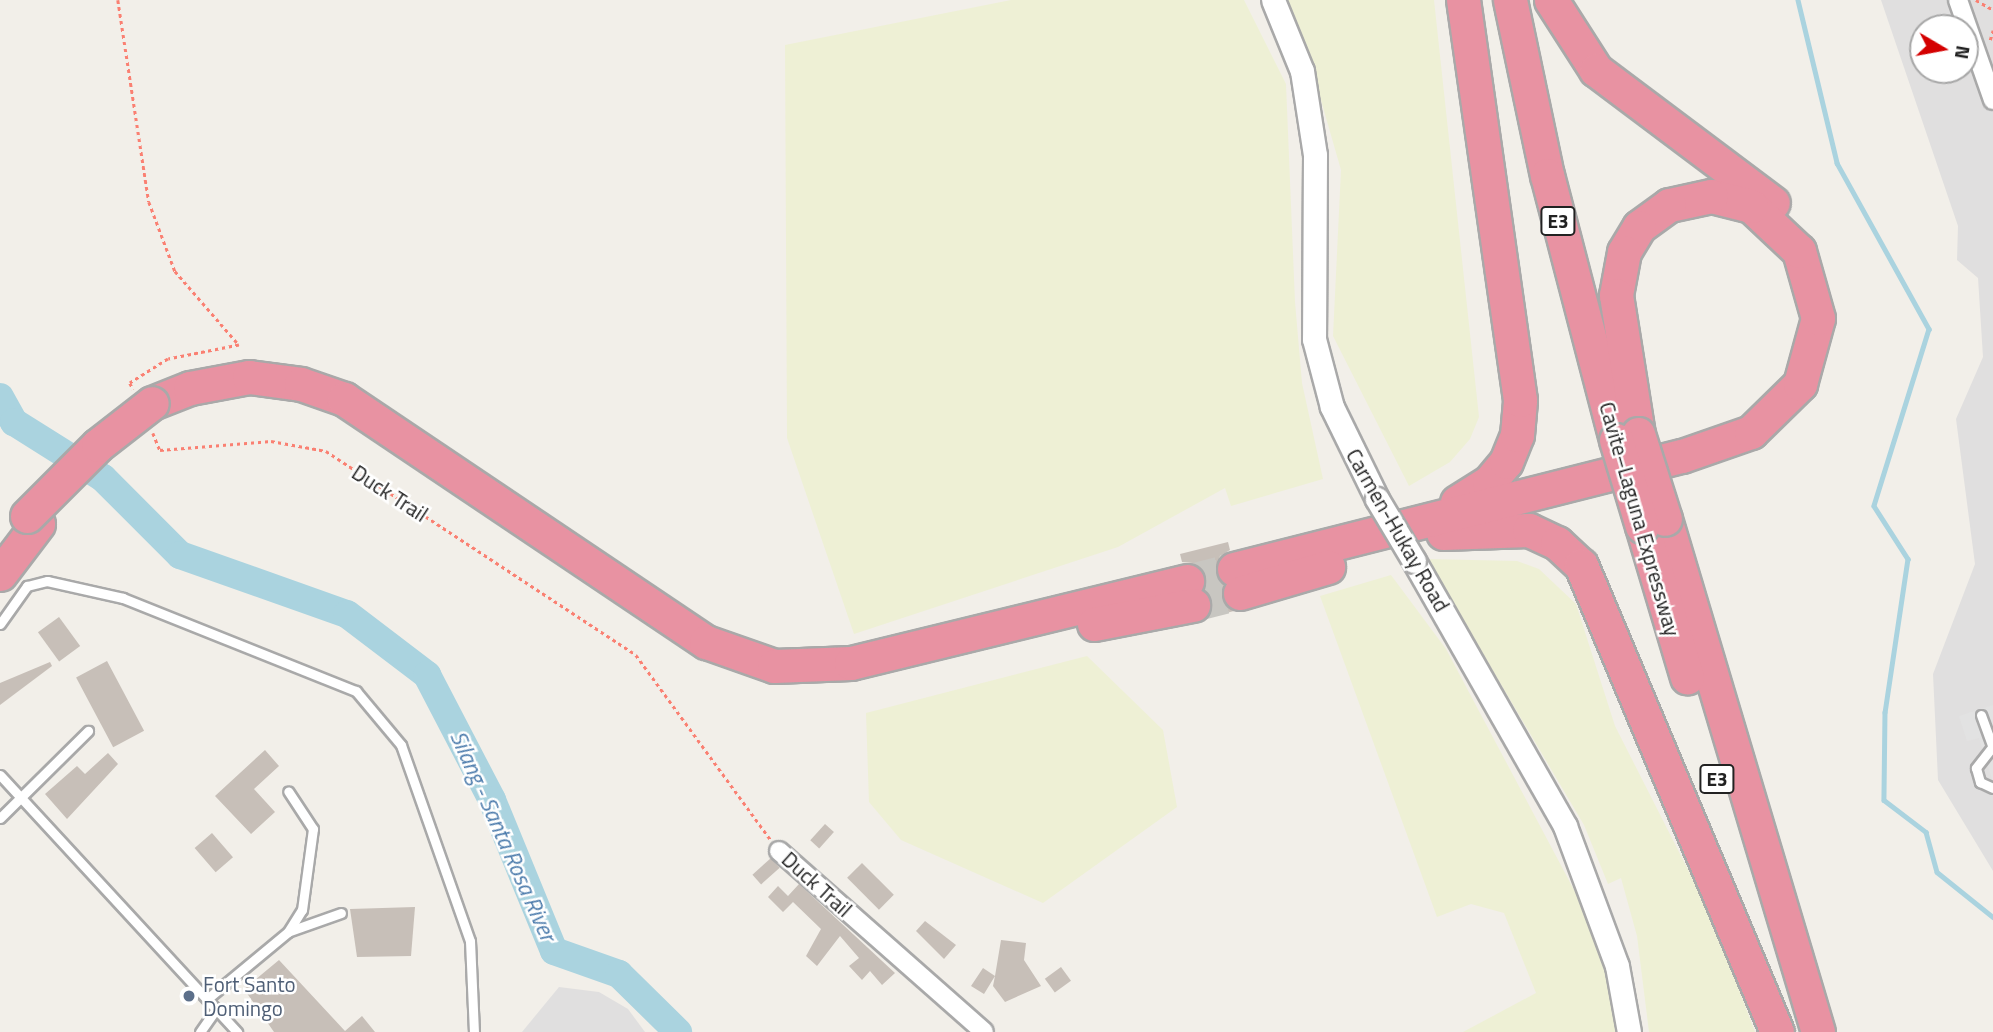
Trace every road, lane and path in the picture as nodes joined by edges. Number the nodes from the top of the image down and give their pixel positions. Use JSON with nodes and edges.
{"nodes":[{"id":1,"x":118,"y":0,"type":"edge"},
{"id":2,"x":1273,"y":0,"type":"edge"},
{"id":3,"x":1463,"y":0,"type":"edge"},
{"id":4,"x":1510,"y":0,"type":"edge"},
{"id":5,"x":1534,"y":0,"type":"edge"},
{"id":6,"x":1551,"y":0,"type":"edge"},
{"id":7,"x":1958,"y":0,"type":"edge"},
{"id":8,"x":1976,"y":0,"type":"edge"},
{"id":9,"x":1993,"y":10,"type":"edge"},
{"id":10,"x":1991,"y":90,"type":"edge"},
{"id":11,"x":149,"y":411,"type":"junction"},
{"id":12,"x":1627,"y":437,"type":"junction"},
{"id":13,"x":32,"y":520,"type":"junction"},
{"id":14,"x":1653,"y":522,"type":"junction"},
{"id":15,"x":1420,"y":539,"type":"junction"},
{"id":16,"x":0,"y":552,"type":"edge"},
{"id":17,"x":0,"y":574,"type":"edge"},
{"id":18,"x":1237,"y":581,"type":"tunnel mouth"},
{"id":19,"x":1190,"y":593,"type":"tunnel mouth"},
{"id":20,"x":0,"y":624,"type":"edge"},
{"id":21,"x":1981,"y":715,"type":"dead end"},
{"id":22,"x":88,"y":731,"type":"dead end"},
{"id":23,"x":1993,"y":746,"type":"edge"},
{"id":24,"x":0,"y":775,"type":"edge"},
{"id":25,"x":1993,"y":788,"type":"edge"},
{"id":26,"x":288,"y":791,"type":"dead end"},
{"id":27,"x":20,"y":797,"type":"junction"},
{"id":28,"x":0,"y":818,"type":"edge"},
{"id":29,"x":779,"y":850,"type":"joint"},
{"id":30,"x":341,"y":913,"type":"dead end"},
{"id":31,"x":288,"y":932,"type":"junction"},
{"id":32,"x":207,"y":999,"type":"junction"},
{"id":33,"x":216,"y":1009,"type":"junction"},
{"id":34,"x":200,"y":1032,"type":"edge"},
{"id":35,"x":237,"y":1032,"type":"edge"},
{"id":36,"x":474,"y":1032,"type":"edge"},
{"id":37,"x":984,"y":1032,"type":"edge"},
{"id":38,"x":1629,"y":1032,"type":"edge"},
{"id":39,"x":1777,"y":1032,"type":"edge"},
{"id":40,"x":1795,"y":1032,"type":"edge"},
{"id":41,"x":1818,"y":1032,"type":"edge"}],
"edges":[{"from":1,"to":11,"type":"path"},
{"from":2,"to":15,"type":"street","name":"Carmen-Hukay Road","bridge":true},
{"from":3,"to":15,"type":"highway"},
{"from":4,"to":12,"type":"highway","name":"Cavite–Laguna Expressway","number":"E3"},
{"from":5,"to":12,"type":"highway","name":"Cavite–Laguna Expressway","number":"E3"},
{"from":6,"to":15,"type":"highway"},
{"from":7,"to":10,"type":"street"},
{"from":8,"to":9,"type":"path"},
{"from":11,"to":13,"type":"highway"},
{"from":11,"to":19,"type":"highway"},
{"from":11,"to":29,"type":"path","name":"Duck Trail"},
{"from":12,"to":14,"type":"highway","name":"Cavite–Laguna Expressway","number":"E3","bridge":true},
{"from":12,"to":15,"type":"highway"},
{"from":13,"to":16,"type":"highway"},
{"from":13,"to":17,"type":"highway"},
{"from":14,"to":40,"type":"highway","name":"Cavite–Laguna Expressway","number":"E3"},
{"from":14,"to":41,"type":"highway","name":"Cavite–Laguna Expressway","number":"E3"},
{"from":15,"to":18,"type":"highway"},
{"from":15,"to":38,"type":"street","name":"Carmen-Hukay Road"},
{"from":15,"to":39,"type":"highway"},
{"from":20,"to":36,"type":"lane"},
{"from":21,"to":23,"type":"lane"},
{"from":22,"to":27,"type":"lane"},
{"from":23,"to":25,"type":"lane"},
{"from":24,"to":27,"type":"lane"},
{"from":26,"to":31,"type":"lane"},
{"from":27,"to":28,"type":"lane"},
{"from":27,"to":32,"type":"lane"},
{"from":29,"to":37,"type":"street","name":"Duck Trail"},
{"from":30,"to":31,"type":"lane"},
{"from":31,"to":32,"type":"lane"},
{"from":32,"to":33,"type":"lane"},
{"from":33,"to":34,"type":"lane"},
{"from":33,"to":35,"type":"lane"}]}
